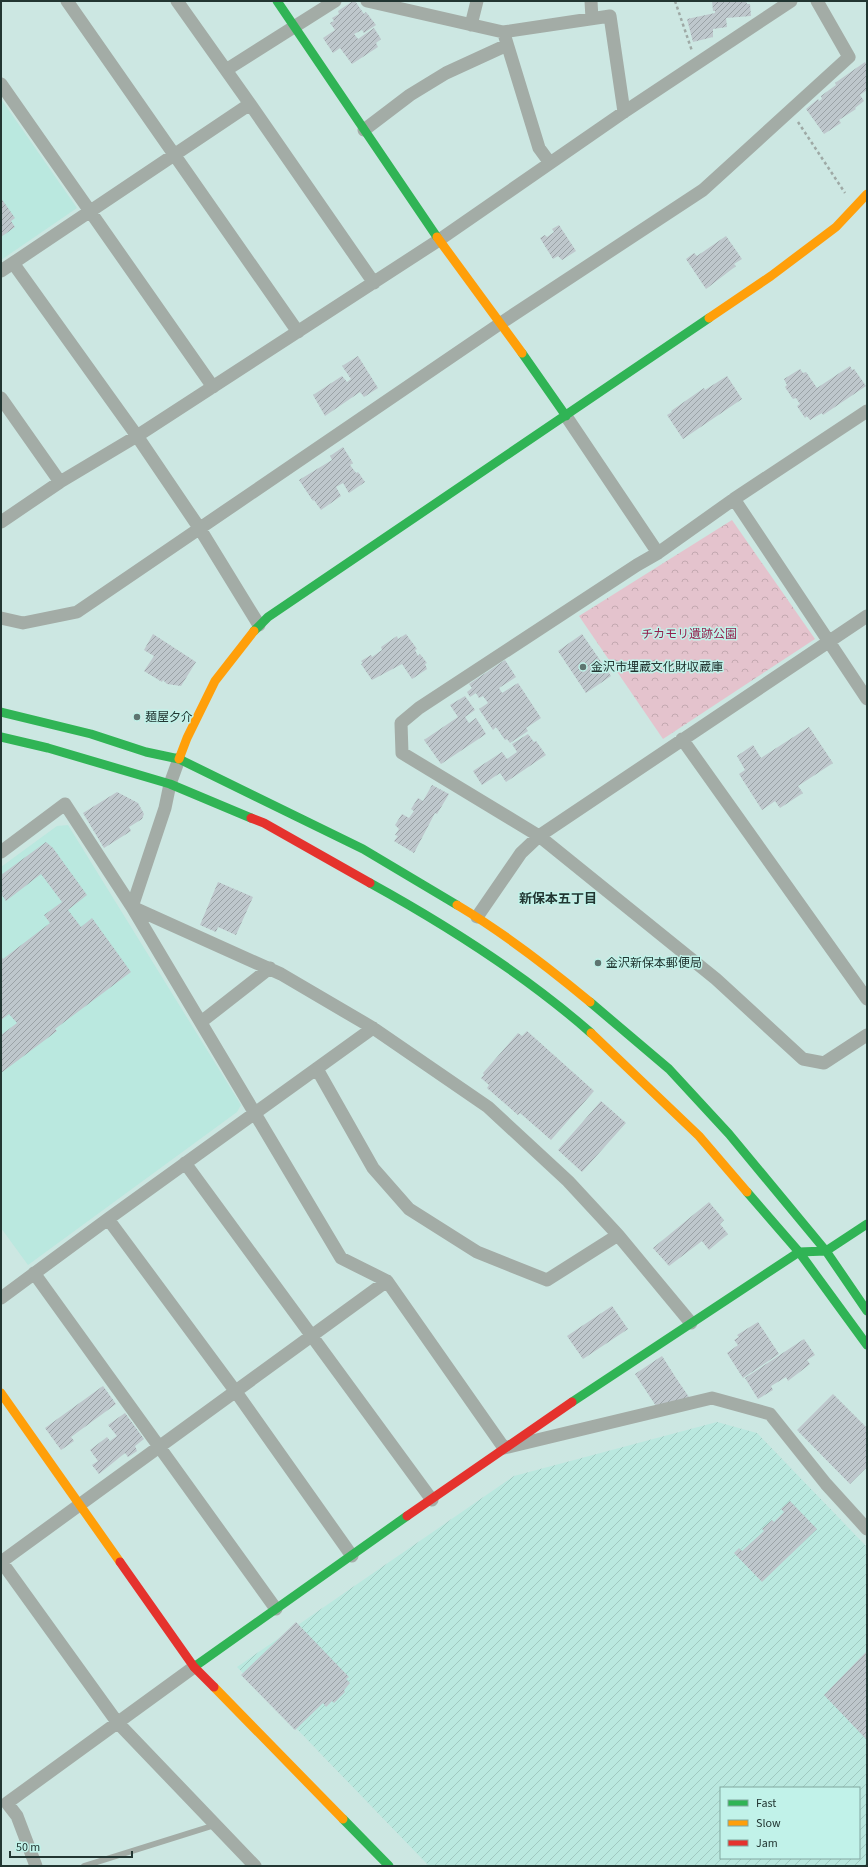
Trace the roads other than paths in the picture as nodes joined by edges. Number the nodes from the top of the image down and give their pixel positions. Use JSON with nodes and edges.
{"nodes":[{"id":1,"x":67,"y":1,"type":"edge"},
{"id":2,"x":177,"y":1,"type":"edge"},
{"id":3,"x":277,"y":1,"type":"edge"},
{"id":4,"x":335,"y":1,"type":"edge"},
{"id":5,"x":367,"y":1,"type":"edge"},
{"id":6,"x":477,"y":1,"type":"edge"},
{"id":7,"x":591,"y":1,"type":"edge"},
{"id":8,"x":791,"y":1,"type":"edge"},
{"id":9,"x":817,"y":1,"type":"edge"},
{"id":10,"x":592,"y":19,"type":"junction"},
{"id":11,"x":471,"y":25,"type":"junction"},
{"id":12,"x":294,"y":26,"type":"junction"},
{"id":13,"x":503,"y":32,"type":"junction"},
{"id":14,"x":507,"y":45,"type":"junction"},
{"id":15,"x":226,"y":70,"type":"junction"},
{"id":16,"x":1,"y":84,"type":"edge"},
{"id":17,"x":250,"y":104,"type":"junction"},
{"id":18,"x":624,"y":112,"type":"junction"},
{"id":19,"x":364,"y":130,"type":"junction"},
{"id":20,"x":174,"y":155,"type":"junction"},
{"id":21,"x":550,"y":163,"type":"junction"},
{"id":22,"x":867,"y":194,"type":"edge"},
{"id":23,"x":90,"y":212,"type":"junction"},
{"id":24,"x":439,"y":240,"type":"junction"},
{"id":25,"x":13,"y":263,"type":"junction"},
{"id":26,"x":1,"y":271,"type":"edge"},
{"id":27,"x":374,"y":283,"type":"junction"},
{"id":28,"x":502,"y":323,"type":"junction"},
{"id":29,"x":298,"y":332,"type":"junction"},
{"id":30,"x":213,"y":387,"type":"junction"},
{"id":31,"x":1,"y":398,"type":"edge"},
{"id":32,"x":867,"y":411,"type":"edge"},
{"id":33,"x":566,"y":416,"type":"junction"},
{"id":34,"x":138,"y":436,"type":"junction"},
{"id":35,"x":60,"y":482,"type":"junction"},
{"id":36,"x":734,"y":499,"type":"junction"},
{"id":37,"x":1,"y":522,"type":"edge"},
{"id":38,"x":200,"y":529,"type":"junction"},
{"id":39,"x":658,"y":552,"type":"junction"},
{"id":40,"x":867,"y":616,"type":"edge"},
{"id":41,"x":1,"y":618,"type":"edge"},
{"id":42,"x":259,"y":625,"type":"junction"},
{"id":43,"x":829,"y":642,"type":"junction"},
{"id":44,"x":867,"y":699,"type":"edge"},
{"id":45,"x":1,"y":712,"type":"edge"},
{"id":46,"x":1,"y":737,"type":"edge"},
{"id":47,"x":682,"y":739,"type":"junction"},
{"id":48,"x":179,"y":759,"type":"junction"},
{"id":49,"x":170,"y":784,"type":"junction"},
{"id":50,"x":539,"y":836,"type":"junction"},
{"id":51,"x":1,"y":852,"type":"edge"},
{"id":52,"x":132,"y":907,"type":"junction"},
{"id":53,"x":477,"y":917,"type":"junction"},
{"id":54,"x":270,"y":968,"type":"junction"},
{"id":55,"x":867,"y":999,"type":"edge"},
{"id":56,"x":201,"y":1022,"type":"junction"},
{"id":57,"x":373,"y":1028,"type":"junction"},
{"id":58,"x":867,"y":1035,"type":"edge"},
{"id":59,"x":317,"y":1069,"type":"junction"},
{"id":60,"x":255,"y":1113,"type":"junction"},
{"id":61,"x":185,"y":1163,"type":"junction"},
{"id":62,"x":108,"y":1219,"type":"junction"},
{"id":63,"x":867,"y":1224,"type":"edge"},
{"id":64,"x":618,"y":1235,"type":"junction"},
{"id":65,"x":826,"y":1251,"type":"junction"},
{"id":66,"x":799,"y":1252,"type":"junction"},
{"id":67,"x":34,"y":1273,"type":"junction"},
{"id":68,"x":387,"y":1282,"type":"junction"},
{"id":69,"x":1,"y":1298,"type":"edge"},
{"id":70,"x":867,"y":1311,"type":"edge"},
{"id":71,"x":691,"y":1323,"type":"junction"},
{"id":72,"x":312,"y":1336,"type":"junction"},
{"id":73,"x":867,"y":1345,"type":"edge"},
{"id":74,"x":236,"y":1392,"type":"junction"},
{"id":75,"x":1,"y":1393,"type":"edge"},
{"id":76,"x":159,"y":1448,"type":"junction"},
{"id":77,"x":504,"y":1448,"type":"junction"},
{"id":78,"x":432,"y":1500,"type":"junction"},
{"id":79,"x":80,"y":1505,"type":"junction"},
{"id":80,"x":867,"y":1528,"type":"edge"},
{"id":81,"x":352,"y":1556,"type":"junction"},
{"id":82,"x":1,"y":1561,"type":"edge"},
{"id":83,"x":276,"y":1609,"type":"junction"},
{"id":84,"x":194,"y":1667,"type":"junction"},
{"id":85,"x":117,"y":1722,"type":"junction"},
{"id":86,"x":4,"y":1805,"type":"edge"},
{"id":87,"x":215,"y":1825,"type":"junction"},
{"id":88,"x":36,"y":1866,"type":"edge"},
{"id":89,"x":84,"y":1866,"type":"edge"},
{"id":90,"x":255,"y":1866,"type":"edge"},
{"id":91,"x":389,"y":1866,"type":"edge"}],
"edges":[{"from":1,"to":20,"type":"street"},
{"from":2,"to":15,"type":"street"},
{"from":3,"to":12,"type":"street"},
{"from":4,"to":12,"type":"street"},
{"from":5,"to":11,"type":"street"},
{"from":6,"to":11,"type":"street"},
{"from":7,"to":10,"type":"street"},
{"from":8,"to":18,"type":"street"},
{"from":9,"to":28,"type":"street"},
{"from":10,"to":13,"type":"street"},
{"from":10,"to":18,"type":"street"},
{"from":11,"to":13,"type":"street"},
{"from":12,"to":15,"type":"street"},
{"from":12,"to":19,"type":"street"},
{"from":13,"to":14,"type":"street"},
{"from":14,"to":19,"type":"street"},
{"from":14,"to":21,"type":"street"},
{"from":15,"to":17,"type":"street"},
{"from":16,"to":23,"type":"street"},
{"from":17,"to":20,"type":"street"},
{"from":17,"to":27,"type":"street"},
{"from":18,"to":21,"type":"street"},
{"from":19,"to":24,"type":"street"},
{"from":20,"to":23,"type":"street"},
{"from":20,"to":29,"type":"street"},
{"from":21,"to":24,"type":"street"},
{"from":22,"to":33,"type":"street"},
{"from":23,"to":25,"type":"street"},
{"from":23,"to":30,"type":"street"},
{"from":24,"to":27,"type":"street"},
{"from":24,"to":28,"type":"street"},
{"from":25,"to":26,"type":"street"},
{"from":25,"to":34,"type":"street"},
{"from":27,"to":29,"type":"street"},
{"from":28,"to":33,"type":"street"},
{"from":28,"to":38,"type":"street"},
{"from":29,"to":30,"type":"street"},
{"from":30,"to":34,"type":"street"},
{"from":31,"to":35,"type":"street"},
{"from":32,"to":36,"type":"street"},
{"from":33,"to":39,"type":"street"},
{"from":33,"to":42,"type":"street"},
{"from":34,"to":35,"type":"street"},
{"from":34,"to":38,"type":"street"},
{"from":35,"to":37,"type":"street"},
{"from":36,"to":39,"type":"street"},
{"from":36,"to":43,"type":"street"},
{"from":38,"to":41,"type":"street"},
{"from":38,"to":42,"type":"street"},
{"from":39,"to":50,"type":"street"},
{"from":40,"to":43,"type":"street"},
{"from":42,"to":48,"type":"street"},
{"from":43,"to":44,"type":"street"},
{"from":43,"to":47,"type":"street"},
{"from":45,"to":48,"type":"street"},
{"from":46,"to":49,"type":"street"},
{"from":47,"to":50,"type":"street"},
{"from":47,"to":55,"type":"street"},
{"from":48,"to":49,"type":"street"},
{"from":48,"to":53,"type":"street"},
{"from":49,"to":52,"type":"street"},
{"from":49,"to":66,"type":"street"},
{"from":50,"to":53,"type":"street"},
{"from":50,"to":58,"type":"street"},
{"from":51,"to":52,"type":"street"},
{"from":52,"to":54,"type":"street"},
{"from":52,"to":56,"type":"street"},
{"from":53,"to":65,"type":"street"},
{"from":54,"to":56,"type":"street"},
{"from":54,"to":57,"type":"street"},
{"from":56,"to":60,"type":"street"},
{"from":57,"to":59,"type":"street"},
{"from":57,"to":64,"type":"street"},
{"from":59,"to":60,"type":"street"},
{"from":59,"to":64,"type":"street"},
{"from":60,"to":61,"type":"street"},
{"from":60,"to":68,"type":"street"},
{"from":61,"to":62,"type":"street"},
{"from":61,"to":72,"type":"street"},
{"from":62,"to":67,"type":"street"},
{"from":62,"to":74,"type":"street"},
{"from":63,"to":65,"type":"street"},
{"from":64,"to":71,"type":"street"},
{"from":65,"to":66,"type":"street"},
{"from":65,"to":70,"type":"street"},
{"from":66,"to":71,"type":"street"},
{"from":66,"to":73,"type":"street"},
{"from":67,"to":69,"type":"street"},
{"from":67,"to":76,"type":"street"},
{"from":68,"to":72,"type":"street"},
{"from":68,"to":77,"type":"street"},
{"from":71,"to":77,"type":"street"},
{"from":72,"to":74,"type":"street"},
{"from":72,"to":78,"type":"street"},
{"from":74,"to":76,"type":"street"},
{"from":74,"to":81,"type":"street"},
{"from":75,"to":79,"type":"street"},
{"from":76,"to":79,"type":"street"},
{"from":76,"to":83,"type":"street"},
{"from":77,"to":78,"type":"street"},
{"from":77,"to":80,"type":"street"},
{"from":78,"to":81,"type":"street"},
{"from":79,"to":82,"type":"street"},
{"from":79,"to":84,"type":"street"},
{"from":81,"to":83,"type":"street"},
{"from":82,"to":85,"type":"street"},
{"from":83,"to":84,"type":"street"},
{"from":84,"to":85,"type":"street"},
{"from":84,"to":91,"type":"street"},
{"from":85,"to":86,"type":"street"},
{"from":85,"to":87,"type":"street"},
{"from":86,"to":88,"type":"street"},
{"from":87,"to":89,"type":"lane"},
{"from":87,"to":90,"type":"street"}]}
